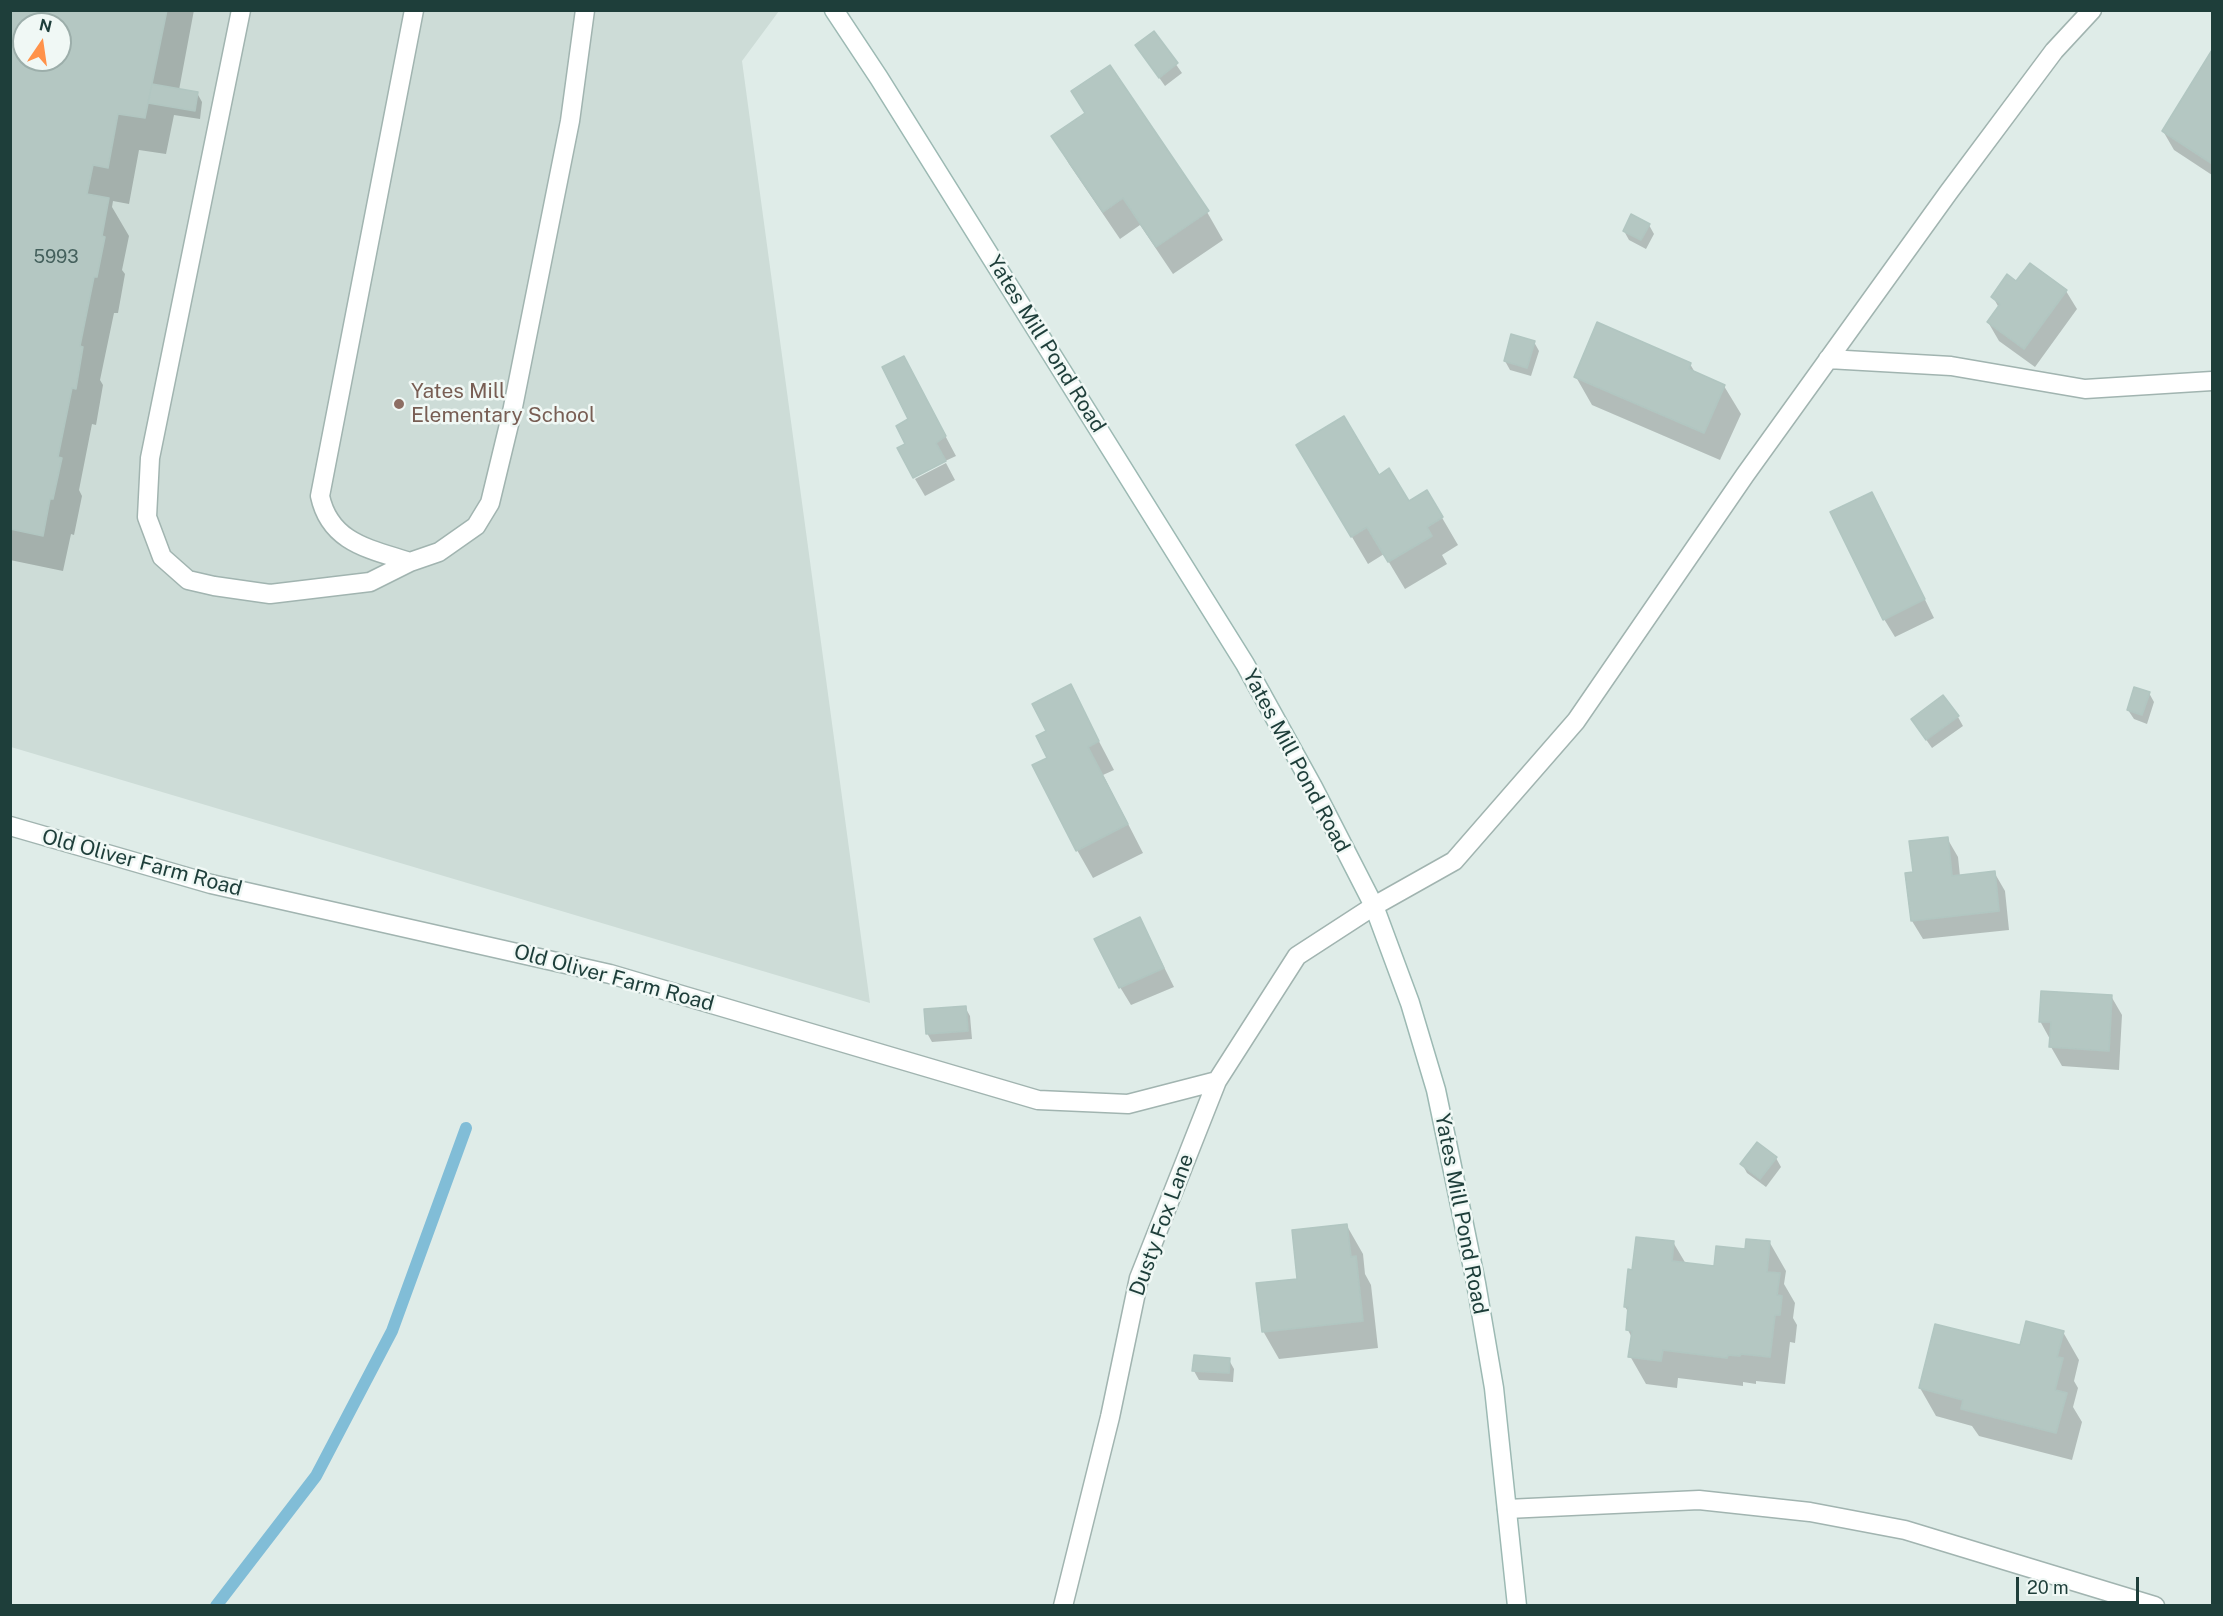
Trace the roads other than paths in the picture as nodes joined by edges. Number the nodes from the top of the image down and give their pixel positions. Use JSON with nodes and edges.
{"nodes":[{"id":1,"x":241,"y":10,"type":"edge"},
{"id":2,"x":414,"y":10,"type":"edge"},
{"id":3,"x":585,"y":10,"type":"edge"},
{"id":4,"x":834,"y":10,"type":"edge"},
{"id":5,"x":2092,"y":10,"type":"edge"},
{"id":6,"x":1828,"y":359,"type":"junction"},
{"id":7,"x":2212,"y":381,"type":"edge"},
{"id":8,"x":410,"y":562,"type":"junction"},
{"id":9,"x":10,"y":826,"type":"edge"},
{"id":10,"x":1374,"y":906,"type":"junction"},
{"id":11,"x":1217,"y":1081,"type":"junction"},
{"id":12,"x":1507,"y":1509,"type":"junction"},
{"id":13,"x":1064,"y":1605,"type":"edge"},
{"id":14,"x":1517,"y":1605,"type":"edge"},
{"id":15,"x":2156,"y":1605,"type":"edge"}],
"edges":[{"from":1,"to":8,"type":"street"},
{"from":2,"to":8,"type":"street"},
{"from":3,"to":8,"type":"street"},
{"from":4,"to":10,"type":"street","name":"Yates Mill Pond Road"},
{"from":5,"to":6,"type":"street","name":"Dusty Fox Lane"},
{"from":6,"to":7,"type":"street"},
{"from":6,"to":10,"type":"street","name":"Dusty Fox Lane"},
{"from":9,"to":11,"type":"street","name":"Old Oliver Farm Road"},
{"from":10,"to":11,"type":"street","name":"Dusty Fox Lane"},
{"from":10,"to":12,"type":"street","name":"Yates Mill Pond Road"},
{"from":11,"to":13,"type":"street","name":"Dusty Fox Lane"},
{"from":12,"to":14,"type":"street","name":"Yates Mill Pond Road"},
{"from":12,"to":15,"type":"street"}]}
